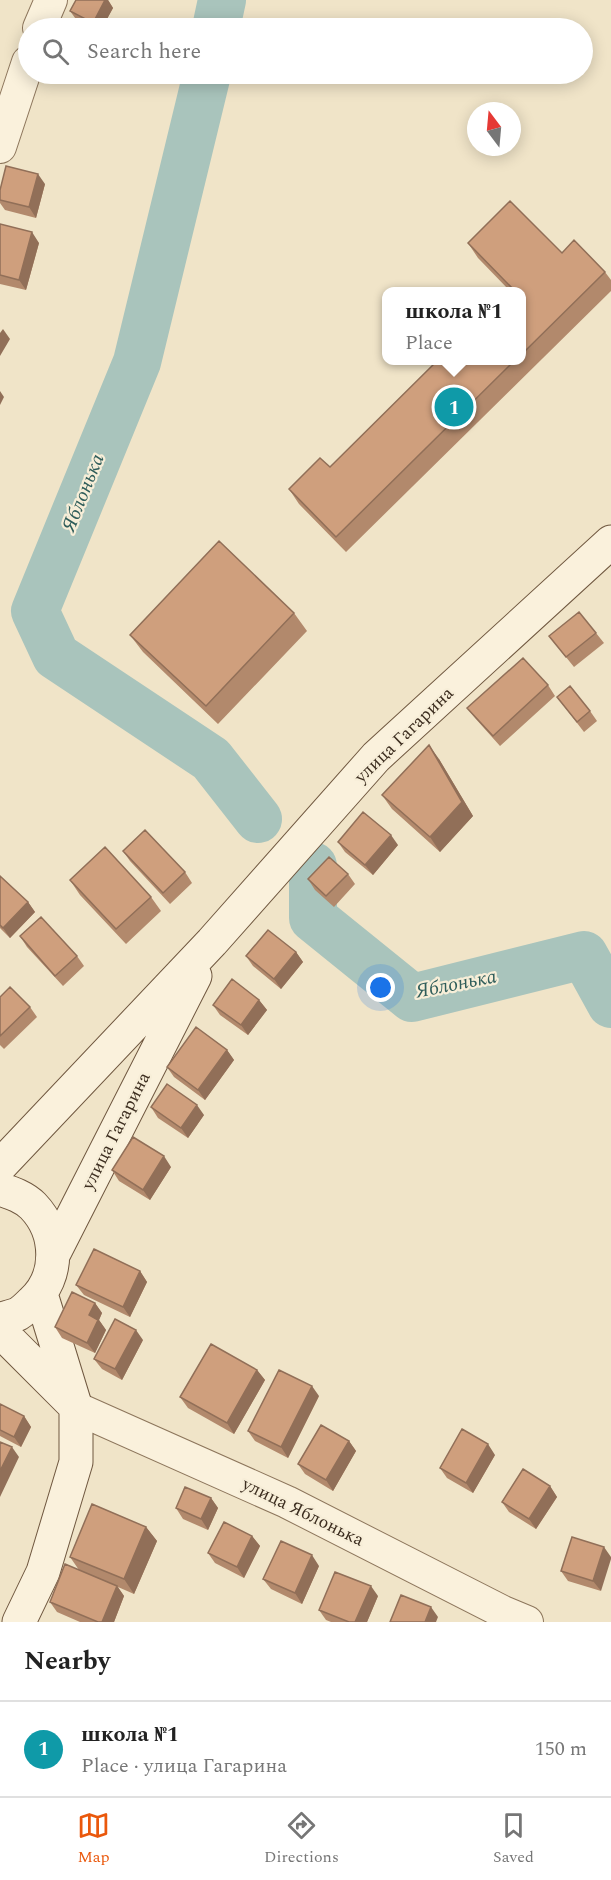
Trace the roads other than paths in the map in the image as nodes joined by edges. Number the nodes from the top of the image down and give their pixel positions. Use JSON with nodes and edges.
{"nodes":[{"id":1,"x":51,"y":0,"type":"edge"},
{"id":2,"x":43,"y":18,"type":"edge"},
{"id":3,"x":21,"y":84,"type":"edge"},
{"id":4,"x":0,"y":147,"type":"edge"},
{"id":5,"x":611,"y":542,"type":"edge"},
{"id":6,"x":212,"y":942,"type":"junction"},
{"id":7,"x":0,"y":1166,"type":"edge"},
{"id":8,"x":0,"y":1189,"type":"edge"},
{"id":9,"x":53,"y":1255,"type":"junction"},
{"id":10,"x":41,"y":1294,"type":"junction"},
{"id":11,"x":0,"y":1319,"type":"edge"},
{"id":12,"x":0,"y":1331,"type":"edge"},
{"id":13,"x":76,"y":1408,"type":"junction"},
{"id":14,"x":19,"y":1622,"type":"edge"},
{"id":15,"x":527,"y":1622,"type":"edge"}],
"edges":[{"from":1,"to":2,"type":"street"},
{"from":3,"to":4,"type":"street"},
{"from":5,"to":6,"type":"street","name":"улица Гагарина"},
{"from":6,"to":7,"type":"street","name":"улица Гагарина"},
{"from":6,"to":9,"type":"street","name":"улица Гагарина"},
{"from":8,"to":9,"type":"street","name":"улица Гагарина"},
{"from":9,"to":10,"type":"street","name":"улица Гагарина"},
{"from":10,"to":11,"type":"street","name":"улица Гагарина"},
{"from":10,"to":13,"type":"street"},
{"from":12,"to":13,"type":"street"},
{"from":13,"to":14,"type":"street"},
{"from":13,"to":15,"type":"street","name":"улица Яблонька"}]}
